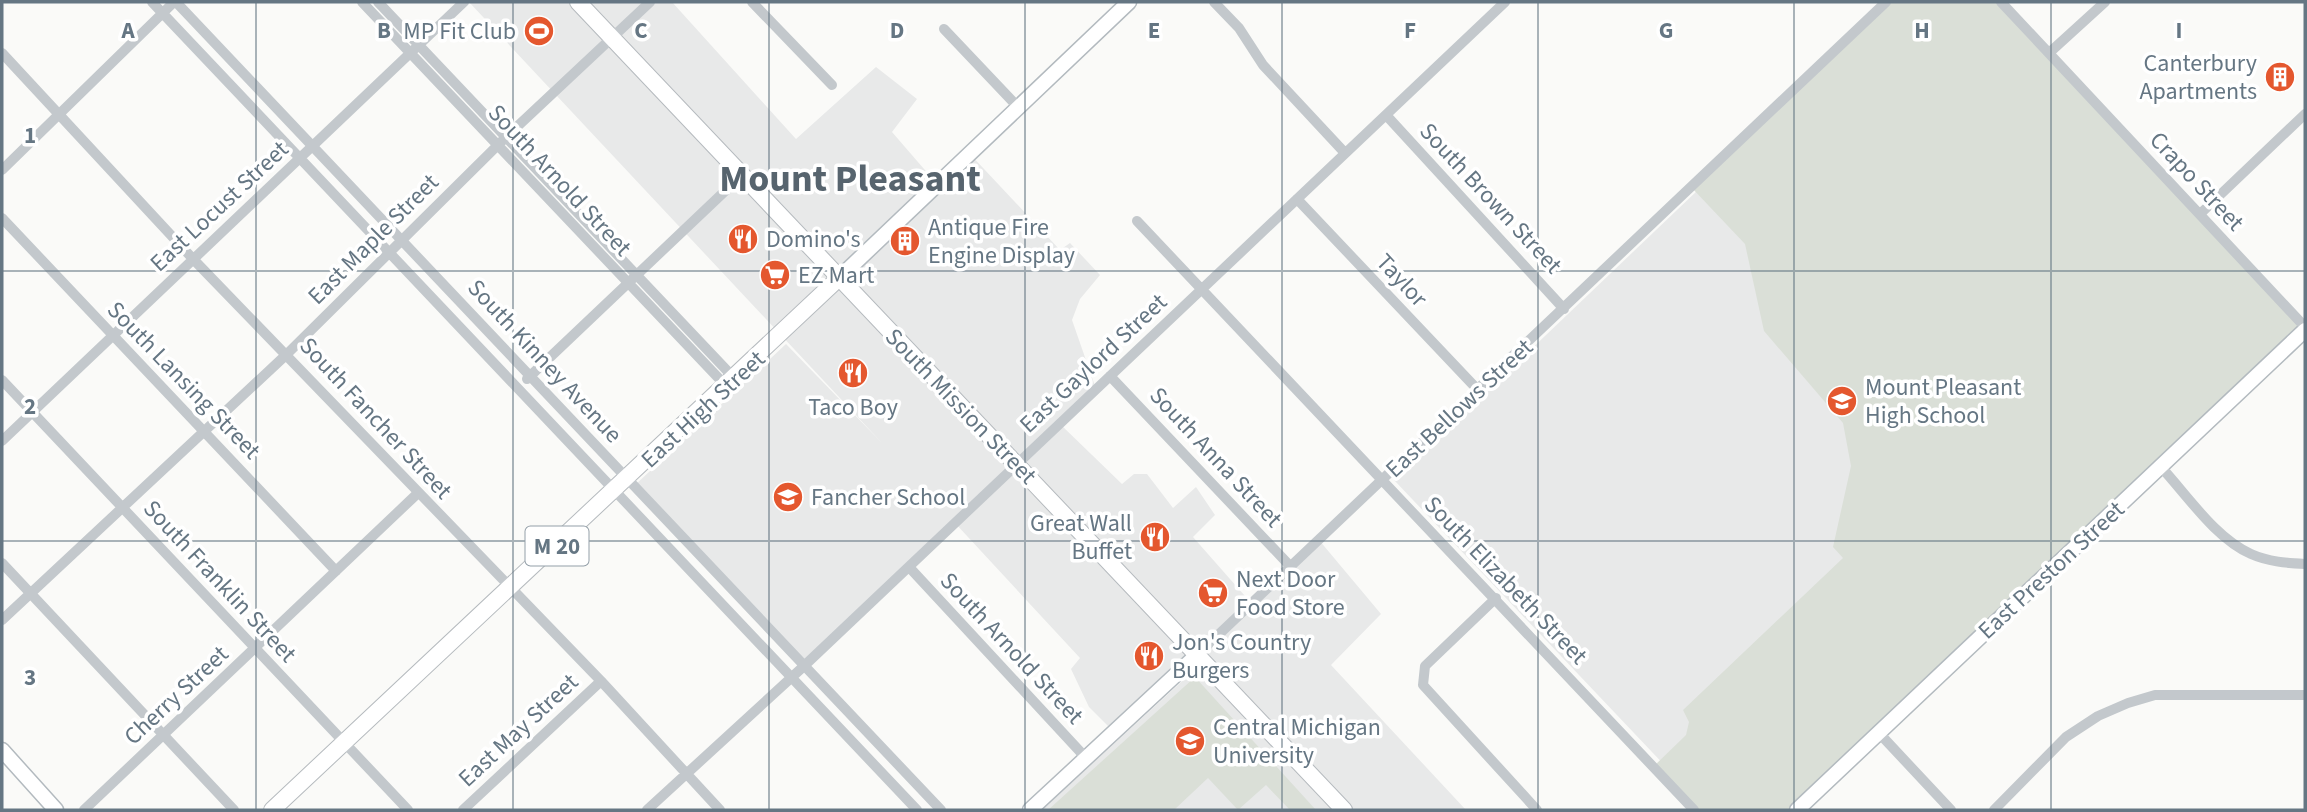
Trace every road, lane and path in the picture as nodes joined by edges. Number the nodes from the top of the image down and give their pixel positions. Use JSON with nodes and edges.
{"nodes":[{"id":1,"x":152,"y":2,"type":"edge"},
{"id":2,"x":175,"y":2,"type":"edge"},
{"id":3,"x":362,"y":2,"type":"edge"},
{"id":4,"x":378,"y":2,"type":"edge"},
{"id":5,"x":464,"y":2,"type":"edge"},
{"id":6,"x":578,"y":2,"type":"edge"},
{"id":7,"x":650,"y":2,"type":"edge"},
{"id":8,"x":752,"y":2,"type":"edge"},
{"id":9,"x":1129,"y":2,"type":"edge"},
{"id":10,"x":1214,"y":2,"type":"edge"},
{"id":11,"x":1505,"y":2,"type":"edge"},
{"id":12,"x":1886,"y":2,"type":"edge"},
{"id":13,"x":2001,"y":2,"type":"edge"},
{"id":14,"x":2105,"y":2,"type":"edge"},
{"id":15,"x":163,"y":13,"type":"junction"},
{"id":16,"x":944,"y":29,"type":"dead end"},
{"id":17,"x":612,"y":37,"type":"junction"},
{"id":18,"x":414,"y":48,"type":"junction"},
{"id":19,"x":2,"y":53,"type":"edge"},
{"id":20,"x":2049,"y":53,"type":"junction"},
{"id":21,"x":832,"y":85,"type":"dead end"},
{"id":22,"x":1017,"y":106,"type":"junction"},
{"id":23,"x":2305,"y":114,"type":"edge"},
{"id":24,"x":1386,"y":115,"type":"junction"},
{"id":25,"x":59,"y":116,"type":"junction"},
{"id":26,"x":502,"y":141,"type":"junction"},
{"id":27,"x":313,"y":146,"type":"junction"},
{"id":28,"x":1345,"y":153,"type":"junction"},
{"id":29,"x":300,"y":158,"type":"junction"},
{"id":30,"x":2,"y":170,"type":"edge"},
{"id":31,"x":743,"y":174,"type":"junction"},
{"id":32,"x":1297,"y":200,"type":"junction"},
{"id":33,"x":2200,"y":214,"type":"junction"},
{"id":34,"x":2,"y":218,"type":"edge"},
{"id":35,"x":1137,"y":221,"type":"dead end"},
{"id":36,"x":401,"y":239,"type":"junction"},
{"id":37,"x":389,"y":250,"type":"junction"},
{"id":38,"x":194,"y":260,"type":"junction"},
{"id":39,"x":632,"y":278,"type":"junction"},
{"id":40,"x":839,"y":278,"type":"junction"},
{"id":41,"x":1202,"y":288,"type":"junction"},
{"id":42,"x":1564,"y":309,"type":"junction"},
{"id":43,"x":2305,"y":329,"type":"edge"},
{"id":44,"x":112,"y":335,"type":"junction"},
{"id":45,"x":287,"y":354,"type":"junction"},
{"id":46,"x":530,"y":376,"type":"junction"},
{"id":47,"x":1110,"y":376,"type":"junction"},
{"id":48,"x":2,"y":380,"type":"edge"},
{"id":49,"x":731,"y":383,"type":"junction"},
{"id":50,"x":518,"y":388,"type":"junction"},
{"id":51,"x":1477,"y":390,"type":"junction"},
{"id":52,"x":33,"y":412,"type":"junction"},
{"id":53,"x":203,"y":431,"type":"junction"},
{"id":54,"x":2,"y":441,"type":"edge"},
{"id":55,"x":1016,"y":464,"type":"junction"},
{"id":56,"x":2161,"y":467,"type":"junction"},
{"id":57,"x":1382,"y":481,"type":"junction"},
{"id":58,"x":622,"y":485,"type":"junction"},
{"id":59,"x":418,"y":493,"type":"junction"},
{"id":60,"x":122,"y":508,"type":"junction"},
{"id":61,"x":2,"y":562,"type":"edge"},
{"id":62,"x":2305,"y":564,"type":"edge"},
{"id":63,"x":909,"y":567,"type":"junction"},
{"id":64,"x":1291,"y":567,"type":"junction"},
{"id":65,"x":336,"y":571,"type":"junction"},
{"id":66,"x":510,"y":589,"type":"junction"},
{"id":67,"x":30,"y":593,"type":"junction"},
{"id":68,"x":1496,"y":598,"type":"junction"},
{"id":69,"x":2,"y":620,"type":"edge"},
{"id":70,"x":256,"y":649,"type":"junction"},
{"id":71,"x":1196,"y":656,"type":"junction"},
{"id":72,"x":804,"y":666,"type":"junction"},
{"id":73,"x":792,"y":676,"type":"junction"},
{"id":74,"x":601,"y":681,"type":"junction"},
{"id":75,"x":2305,"y":695,"type":"edge"},
{"id":76,"x":1879,"y":733,"type":"junction"},
{"id":77,"x":164,"y":736,"type":"junction"},
{"id":78,"x":345,"y":743,"type":"junction"},
{"id":79,"x":2,"y":750,"type":"edge"},
{"id":80,"x":1086,"y":758,"type":"junction"},
{"id":81,"x":685,"y":774,"type":"junction"},
{"id":82,"x":57,"y":810,"type":"edge"},
{"id":83,"x":84,"y":810,"type":"edge"},
{"id":84,"x":234,"y":810,"type":"edge"},
{"id":85,"x":272,"y":810,"type":"edge"},
{"id":86,"x":408,"y":810,"type":"edge"},
{"id":87,"x":464,"y":810,"type":"edge"},
{"id":88,"x":647,"y":810,"type":"edge"},
{"id":89,"x":720,"y":810,"type":"edge"},
{"id":90,"x":917,"y":810,"type":"edge"},
{"id":91,"x":941,"y":810,"type":"edge"},
{"id":92,"x":1030,"y":810,"type":"edge"},
{"id":93,"x":1345,"y":810,"type":"edge"},
{"id":94,"x":1537,"y":810,"type":"edge"},
{"id":95,"x":1694,"y":810,"type":"edge"},
{"id":96,"x":1797,"y":810,"type":"edge"},
{"id":97,"x":1951,"y":810,"type":"edge"},
{"id":98,"x":1994,"y":810,"type":"edge"}],
"edges":[{"from":1,"to":15,"type":"street","name":"South Kinney Avenue"},
{"from":2,"to":15,"type":"street"},
{"from":2,"to":27,"type":"street","name":"South Kinney Avenue"},
{"from":3,"to":18,"type":"street","name":"South Arnold Street"},
{"from":4,"to":18,"type":"street","name":"South Arnold Street"},
{"from":5,"to":18,"type":"street","name":"East Locust Street"},
{"from":6,"to":17,"type":"main road","name":"South Mission Street"},
{"from":7,"to":17,"type":"street","name":"East Maple Street"},
{"from":8,"to":21,"type":"street"},
{"from":9,"to":22,"type":"street","name":"East High Street"},
{"from":10,"to":28,"type":"street"},
{"from":11,"to":24,"type":"street","name":"East Gaylord Street"},
{"from":12,"to":42,"type":"street","name":"East Bellows Street"},
{"from":13,"to":20,"type":"street","name":"Crapo Street"},
{"from":14,"to":20,"type":"street"},
{"from":15,"to":25,"type":"street"},
{"from":15,"to":29,"type":"street","name":"South Kinney Avenue"},
{"from":16,"to":22,"type":"street"},
{"from":17,"to":26,"type":"street","name":"East Maple Street"},
{"from":17,"to":31,"type":"main road","name":"South Mission Street"},
{"from":18,"to":26,"type":"street","name":"South Arnold Street"},
{"from":18,"to":27,"type":"street","name":"East Locust Street"},
{"from":19,"to":25,"type":"street","name":"South Fancher Street"},
{"from":20,"to":33,"type":"street","name":"Crapo Street"},
{"from":22,"to":40,"type":"street","name":"East High Street"},
{"from":23,"to":33,"type":"street"},
{"from":24,"to":28,"type":"street","name":"East Gaylord Street"},
{"from":24,"to":42,"type":"street","name":"South Brown Street"},
{"from":25,"to":30,"type":"street"},
{"from":25,"to":38,"type":"street","name":"South Fancher Street"},
{"from":26,"to":36,"type":"street","name":"East Maple Street"},
{"from":26,"to":39,"type":"street","name":"South Arnold Street"},
{"from":27,"to":29,"type":"street","name":"East Locust Street"},
{"from":27,"to":36,"type":"street","name":"South Kinney Avenue"},
{"from":28,"to":32,"type":"street","name":"East Gaylord Street"},
{"from":29,"to":37,"type":"street","name":"South Kinney Avenue"},
{"from":29,"to":38,"type":"street","name":"East Locust Street"},
{"from":31,"to":39,"type":"street"},
{"from":31,"to":40,"type":"main road","name":"South Mission Street"},
{"from":32,"to":41,"type":"street","name":"East Gaylord Street"},
{"from":32,"to":51,"type":"street","name":"Taylor"},
{"from":33,"to":43,"type":"street","name":"Crapo Street"},
{"from":34,"to":44,"type":"street","name":"South Lansing Street"},
{"from":35,"to":41,"type":"street","name":"South Elizabeth Street"},
{"from":36,"to":37,"type":"street","name":"East Maple Street"},
{"from":36,"to":46,"type":"street","name":"South Kinney Avenue"},
{"from":37,"to":45,"type":"street","name":"East Maple Street"},
{"from":37,"to":50,"type":"street","name":"South Kinney Avenue"},
{"from":38,"to":44,"type":"street","name":"East Locust Street"},
{"from":38,"to":45,"type":"street","name":"South Fancher Street"},
{"from":39,"to":46,"type":"street"},
{"from":39,"to":49,"type":"street","name":"South Arnold Street"},
{"from":40,"to":49,"type":"main road","name":"East High Street","number":"M 20"},
{"from":40,"to":55,"type":"main road","name":"South Mission Street"},
{"from":41,"to":47,"type":"street","name":"East Gaylord Street"},
{"from":41,"to":57,"type":"street","name":"South Elizabeth Street"},
{"from":42,"to":51,"type":"street","name":"East Bellows Street"},
{"from":43,"to":56,"type":"street","name":"East Preston Street"},
{"from":44,"to":52,"type":"street","name":"East Locust Street"},
{"from":44,"to":53,"type":"street","name":"South Lansing Street"},
{"from":45,"to":53,"type":"street","name":"East Maple Street"},
{"from":45,"to":59,"type":"street","name":"South Fancher Street"},
{"from":46,"to":50,"type":"street"},
{"from":46,"to":58,"type":"street","name":"South Kinney Avenue"},
{"from":47,"to":55,"type":"street","name":"East Gaylord Street"},
{"from":47,"to":64,"type":"street","name":"South Anna Street"},
{"from":48,"to":52,"type":"street","name":"South Franklin Street"},
{"from":49,"to":58,"type":"main road","name":"East High Street","number":"M 20"},
{"from":50,"to":58,"type":"street","name":"South Kinney Avenue"},
{"from":51,"to":57,"type":"street","name":"East Bellows Street"},
{"from":52,"to":54,"type":"street","name":"East Locust Street"},
{"from":52,"to":60,"type":"street","name":"South Franklin Street"},
{"from":53,"to":60,"type":"street","name":"East Maple Street"},
{"from":53,"to":65,"type":"street","name":"South Lansing Street"},
{"from":55,"to":63,"type":"street","name":"East Gaylord Street"},
{"from":55,"to":71,"type":"main road","name":"South Mission Street"},
{"from":56,"to":62,"type":"street"},
{"from":56,"to":76,"type":"street","name":"East Preston Street"},
{"from":57,"to":64,"type":"street","name":"East Bellows Street"},
{"from":57,"to":68,"type":"street","name":"South Elizabeth Street"},
{"from":58,"to":66,"type":"main road","name":"East High Street","number":"M 20"},
{"from":58,"to":72,"type":"street","name":"South Kinney Avenue"},
{"from":58,"to":73,"type":"street","name":"South Kinney Avenue"},
{"from":59,"to":65,"type":"street","name":"Cherry Street"},
{"from":59,"to":66,"type":"street","name":"South Fancher Street"},
{"from":60,"to":67,"type":"street","name":"East Maple Street"},
{"from":60,"to":70,"type":"street","name":"South Franklin Street"},
{"from":61,"to":67,"type":"street"},
{"from":63,"to":72,"type":"street","name":"East Gaylord Street"},
{"from":63,"to":80,"type":"street","name":"South Arnold Street"},
{"from":64,"to":71,"type":"street","name":"East Bellows Street"},
{"from":65,"to":70,"type":"street","name":"Cherry Street"},
{"from":66,"to":74,"type":"street","name":"South Fancher Street"},
{"from":66,"to":78,"type":"main road","name":"East High Street","number":"M 20"},
{"from":67,"to":69,"type":"street","name":"East Maple Street"},
{"from":67,"to":77,"type":"street"},
{"from":68,"to":94,"type":"street"},
{"from":68,"to":95,"type":"street","name":"South Elizabeth Street"},
{"from":70,"to":77,"type":"street","name":"Cherry Street"},
{"from":70,"to":78,"type":"street","name":"South Franklin Street"},
{"from":71,"to":80,"type":"street","name":"East Bellows Street"},
{"from":71,"to":93,"type":"main road","name":"South Mission Street"},
{"from":72,"to":73,"type":"street","name":"East Gaylord Street"},
{"from":72,"to":91,"type":"street","name":"South Kinney Avenue"},
{"from":73,"to":81,"type":"street","name":"East Gaylord Street"},
{"from":73,"to":90,"type":"street","name":"South Kinney Avenue"},
{"from":74,"to":81,"type":"street","name":"South Fancher Street"},
{"from":74,"to":87,"type":"street","name":"East May Street"},
{"from":75,"to":98,"type":"street"},
{"from":76,"to":96,"type":"street","name":"East Preston Street"},
{"from":76,"to":97,"type":"street"},
{"from":77,"to":83,"type":"street","name":"Cherry Street"},
{"from":77,"to":84,"type":"street"},
{"from":78,"to":85,"type":"main road","name":"East High Street","number":"M 20"},
{"from":78,"to":86,"type":"street","name":"South Franklin Street"},
{"from":79,"to":82,"type":"street"},
{"from":80,"to":92,"type":"street","name":"East Bellows Street"},
{"from":81,"to":88,"type":"street","name":"East Gaylord Street"},
{"from":81,"to":89,"type":"street","name":"South Fancher Street"}]}
